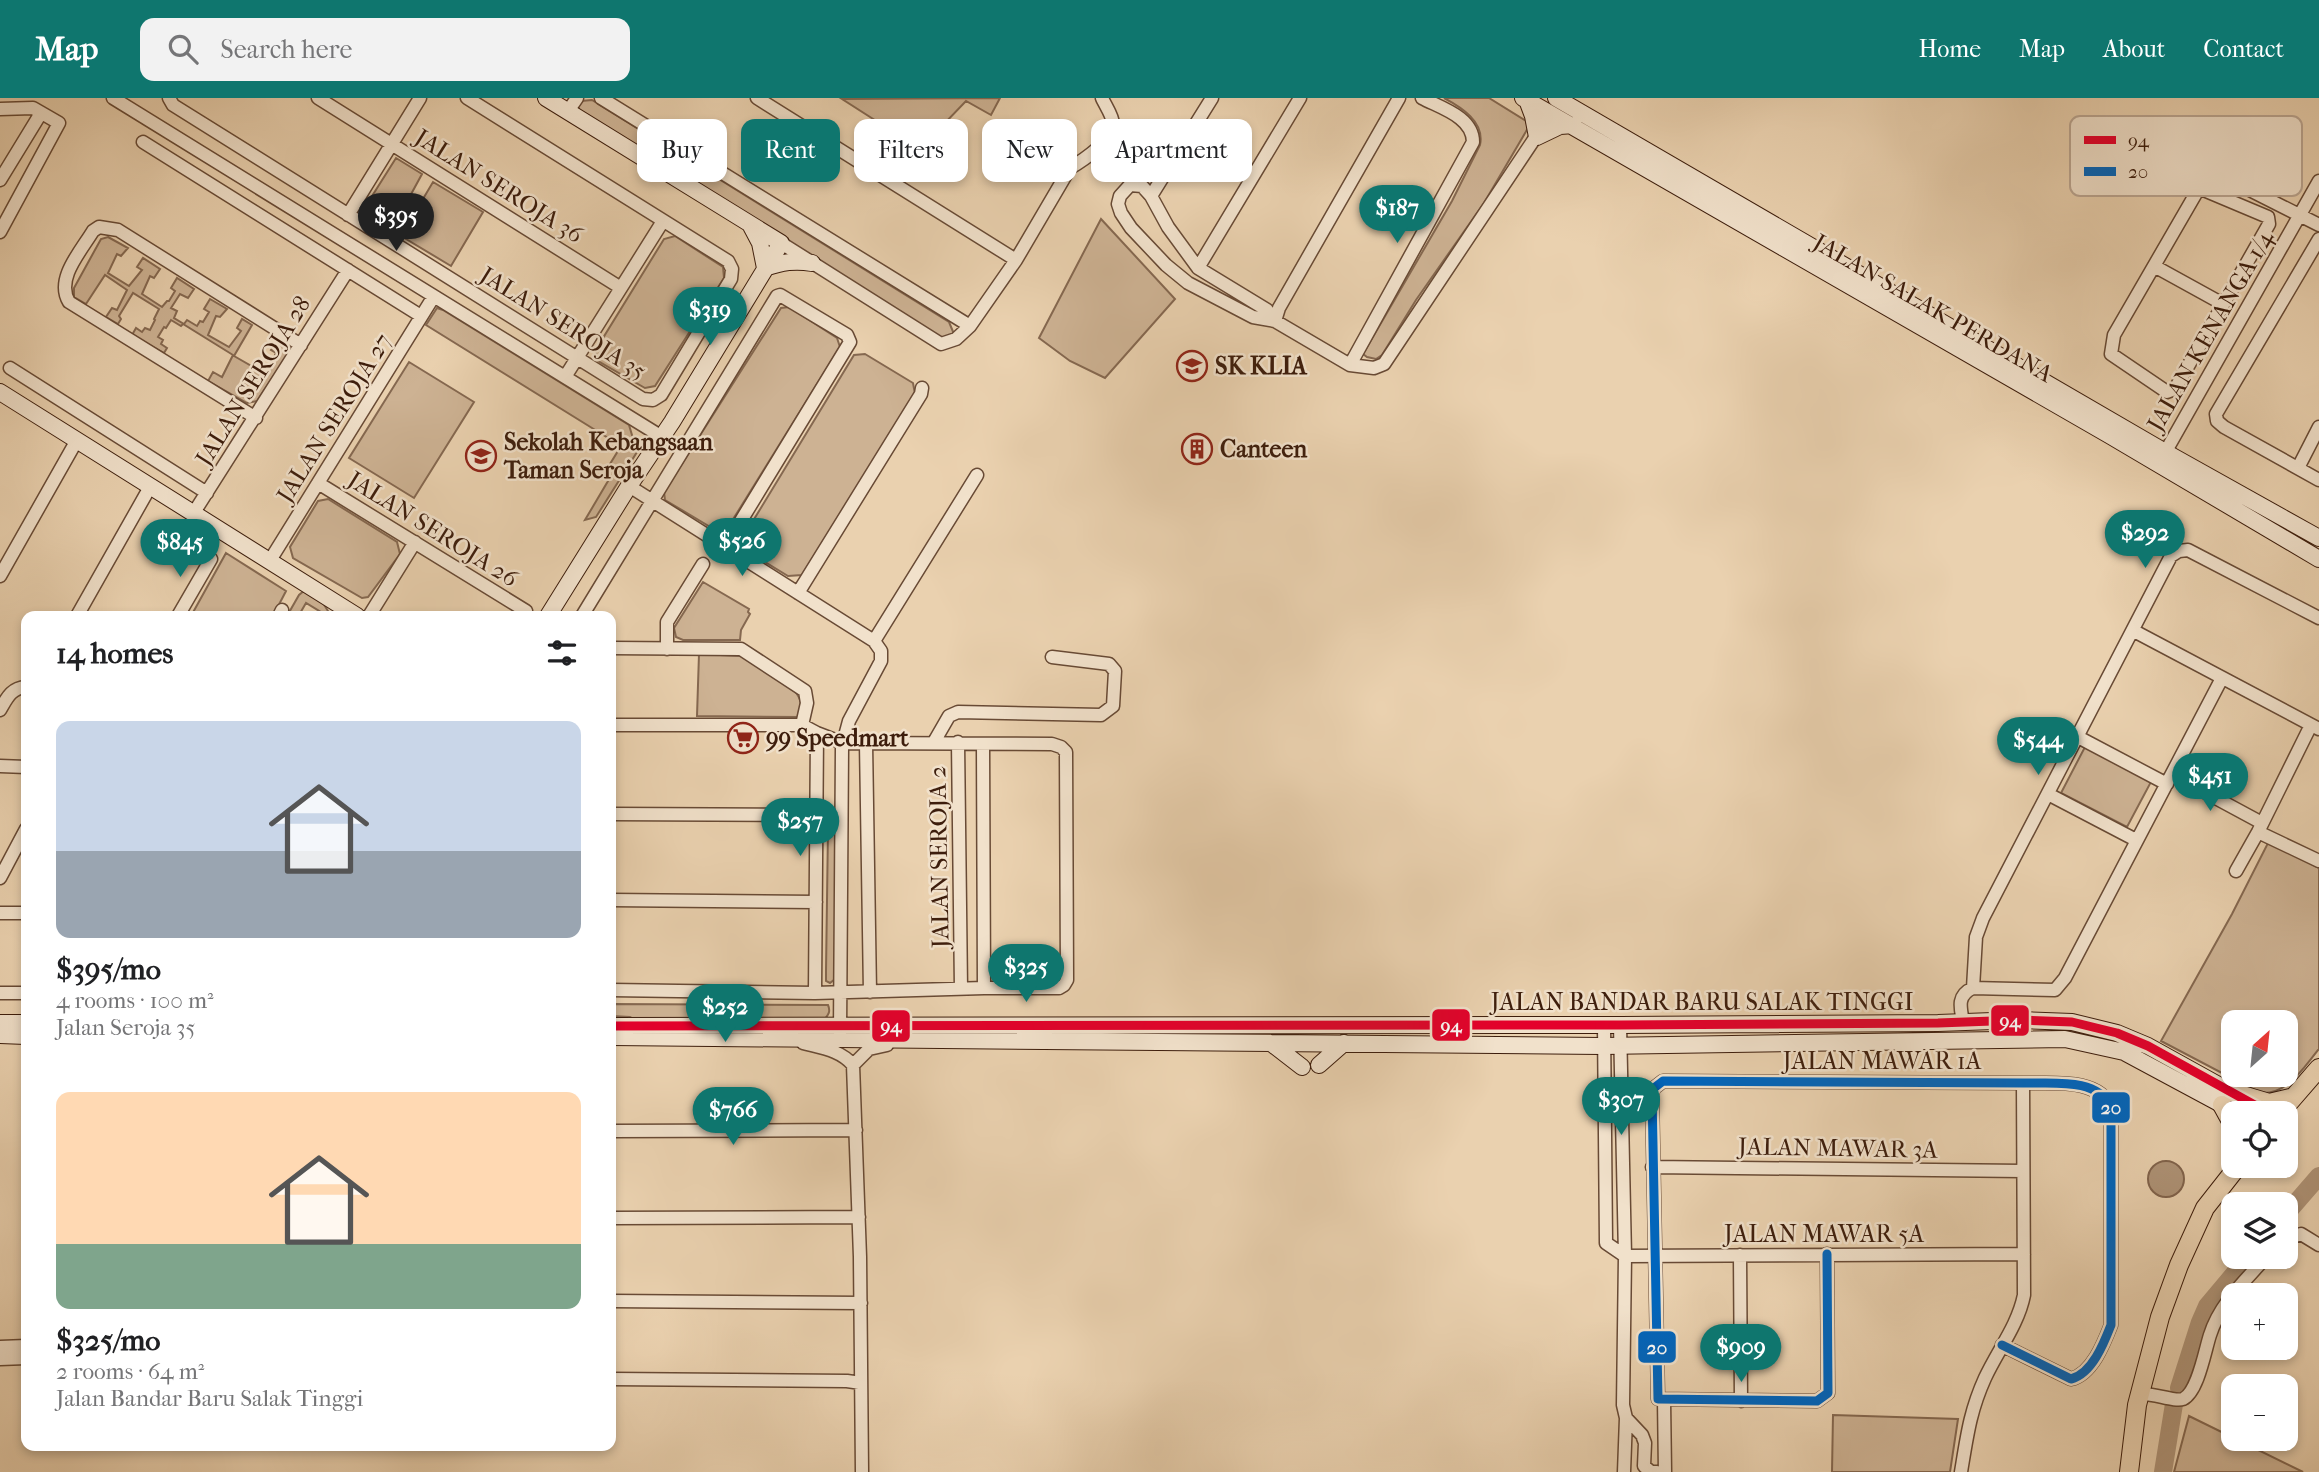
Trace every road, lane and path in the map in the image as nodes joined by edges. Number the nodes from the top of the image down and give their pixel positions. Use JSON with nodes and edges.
{"nodes":[{"id":1,"x":113,"y":98,"type":"edge"},
{"id":2,"x":169,"y":98,"type":"edge"},
{"id":3,"x":317,"y":98,"type":"edge"},
{"id":4,"x":420,"y":98,"type":"edge"},
{"id":5,"x":467,"y":98,"type":"edge"},
{"id":6,"x":546,"y":98,"type":"edge"},
{"id":7,"x":601,"y":98,"type":"edge"},
{"id":8,"x":757,"y":98,"type":"edge"},
{"id":9,"x":1102,"y":98,"type":"edge"},
{"id":10,"x":1212,"y":98,"type":"edge"},
{"id":11,"x":1300,"y":98,"type":"edge"},
{"id":12,"x":1399,"y":98,"type":"edge"},
{"id":13,"x":1422,"y":98,"type":"edge"},
{"id":14,"x":1525,"y":99,"type":"edge"},
{"id":15,"x":775,"y":103,"type":"edge"},
{"id":16,"x":1555,"y":104,"type":"edge"},
{"id":17,"x":572,"y":105,"type":"edge"},
{"id":18,"x":0,"y":109,"type":"edge"},
{"id":19,"x":41,"y":113,"type":"junction"},
{"id":20,"x":1574,"y":125,"type":"junction"},
{"id":21,"x":1537,"y":137,"type":"junction"},
{"id":22,"x":143,"y":142,"type":"dead end"},
{"id":23,"x":392,"y":144,"type":"junction"},
{"id":24,"x":1077,"y":164,"type":"edge"},
{"id":25,"x":0,"y":180,"type":"edge"},
{"id":26,"x":2319,"y":181,"type":"edge"},
{"id":27,"x":1062,"y":182,"type":"edge"},
{"id":28,"x":1151,"y":196,"type":"junction"},
{"id":29,"x":2194,"y":196,"type":"edge"},
{"id":30,"x":2218,"y":196,"type":"edge"},
{"id":31,"x":2262,"y":196,"type":"edge"},
{"id":32,"x":6,"y":207,"type":"edge"},
{"id":33,"x":348,"y":215,"type":"junction"},
{"id":34,"x":2300,"y":215,"type":"junction"},
{"id":35,"x":663,"y":221,"type":"junction"},
{"id":36,"x":750,"y":224,"type":"junction"},
{"id":37,"x":2319,"y":225,"type":"edge"},
{"id":38,"x":0,"y":232,"type":"edge"},
{"id":39,"x":2319,"y":239,"type":"edge"},
{"id":40,"x":781,"y":243,"type":"junction"},
{"id":41,"x":1016,"y":260,"type":"junction"},
{"id":42,"x":812,"y":263,"type":"junction"},
{"id":43,"x":1825,"y":263,"type":"junction"},
{"id":44,"x":2154,"y":266,"type":"junction"},
{"id":45,"x":765,"y":268,"type":"junction"},
{"id":46,"x":1198,"y":268,"type":"junction"},
{"id":47,"x":348,"y":270,"type":"junction"},
{"id":48,"x":621,"y":288,"type":"junction"},
{"id":49,"x":434,"y":296,"type":"junction"},
{"id":50,"x":2223,"y":304,"type":"junction"},
{"id":51,"x":421,"y":316,"type":"junction"},
{"id":52,"x":1275,"y":321,"type":"junction"},
{"id":53,"x":970,"y":326,"type":"junction"},
{"id":54,"x":301,"y":345,"type":"junction"},
{"id":55,"x":577,"y":358,"type":"junction"},
{"id":56,"x":1350,"y":365,"type":"junction"},
{"id":57,"x":10,"y":368,"type":"dead end"},
{"id":58,"x":565,"y":377,"type":"junction"},
{"id":59,"x":922,"y":388,"type":"dead end"},
{"id":60,"x":0,"y":393,"type":"edge"},
{"id":61,"x":256,"y":418,"type":"junction"},
{"id":62,"x":2319,"y":427,"type":"edge"},
{"id":63,"x":662,"y":437,"type":"junction"},
{"id":64,"x":77,"y":440,"type":"junction"},
{"id":65,"x":2162,"y":458,"type":"junction"},
{"id":66,"x":2298,"y":468,"type":"junction"},
{"id":67,"x":977,"y":475,"type":"dead end"},
{"id":68,"x":2319,"y":481,"type":"edge"},
{"id":69,"x":318,"y":483,"type":"junction"},
{"id":70,"x":629,"y":486,"type":"junction"},
{"id":71,"x":150,"y":487,"type":"junction"},
{"id":72,"x":207,"y":493,"type":"junction"},
{"id":73,"x":651,"y":500,"type":"junction"},
{"id":74,"x":193,"y":514,"type":"junction"},
{"id":75,"x":2319,"y":538,"type":"edge"},
{"id":76,"x":415,"y":542,"type":"junction"},
{"id":77,"x":725,"y":547,"type":"junction"},
{"id":78,"x":211,"y":559,"type":"dead end"},
{"id":79,"x":2319,"y":559,"type":"edge"},
{"id":80,"x":269,"y":562,"type":"junction"},
{"id":81,"x":703,"y":564,"type":"dead end"},
{"id":82,"x":0,"y":576,"type":"edge"},
{"id":83,"x":798,"y":593,"type":"junction"},
{"id":84,"x":336,"y":610,"type":"edge"},
{"id":85,"x":80,"y":611,"type":"edge"},
{"id":86,"x":181,"y":611,"type":"edge"},
{"id":87,"x":372,"y":611,"type":"edge"},
{"id":88,"x":526,"y":611,"type":"dead end"},
{"id":89,"x":551,"y":611,"type":"edge"},
{"id":90,"x":585,"y":611,"type":"edge"},
{"id":91,"x":2319,"y":618,"type":"edge"},
{"id":92,"x":2134,"y":631,"type":"junction"},
{"id":93,"x":874,"y":641,"type":"junction"},
{"id":94,"x":616,"y":648,"type":"edge"},
{"id":95,"x":667,"y":649,"type":"junction"},
{"id":96,"x":1052,"y":657,"type":"dead end"},
{"id":97,"x":2222,"y":678,"type":"junction"},
{"id":98,"x":21,"y":688,"type":"edge"},
{"id":99,"x":2,"y":704,"type":"edge"},
{"id":100,"x":616,"y":725,"type":"edge"},
{"id":101,"x":802,"y":725,"type":"junction"},
{"id":102,"x":2315,"y":727,"type":"edge"},
{"id":103,"x":817,"y":733,"type":"junction"},
{"id":104,"x":2078,"y":737,"type":"junction"},
{"id":105,"x":934,"y":742,"type":"junction"},
{"id":106,"x":958,"y":742,"type":"junction"},
{"id":107,"x":843,"y":743,"type":"junction"},
{"id":108,"x":866,"y":743,"type":"junction"},
{"id":109,"x":984,"y":744,"type":"junction"},
{"id":110,"x":0,"y":766,"type":"edge"},
{"id":111,"x":21,"y":767,"type":"edge"},
{"id":112,"x":2170,"y":780,"type":"junction"},
{"id":113,"x":2048,"y":794,"type":"junction"},
{"id":114,"x":616,"y":814,"type":"edge"},
{"id":115,"x":817,"y":815,"type":"junction"},
{"id":116,"x":2260,"y":827,"type":"junction"},
{"id":117,"x":21,"y":838,"type":"edge"},
{"id":118,"x":2136,"y":840,"type":"junction"},
{"id":119,"x":2319,"y":861,"type":"edge"},
{"id":120,"x":2236,"y":871,"type":"dead end"},
{"id":121,"x":0,"y":878,"type":"edge"},
{"id":122,"x":616,"y":900,"type":"edge"},
{"id":123,"x":816,"y":902,"type":"junction"},
{"id":124,"x":0,"y":913,"type":"edge"},
{"id":125,"x":21,"y":913,"type":"edge"},
{"id":126,"x":984,"y":988,"type":"junction"},
{"id":127,"x":1973,"y":988,"type":"junction"},
{"id":128,"x":961,"y":989,"type":"junction"},
{"id":129,"x":616,"y":990,"type":"edge"},
{"id":130,"x":870,"y":992,"type":"junction"},
{"id":131,"x":0,"y":993,"type":"edge"},
{"id":132,"x":21,"y":993,"type":"edge"},
{"id":133,"x":815,"y":993,"type":"junction"},
{"id":134,"x":840,"y":993,"type":"junction"},
{"id":135,"x":1963,"y":1021,"type":"junction"},
{"id":136,"x":0,"y":1023,"type":"edge"},
{"id":137,"x":21,"y":1023,"type":"edge"},
{"id":138,"x":1612,"y":1025,"type":"junction"},
{"id":139,"x":616,"y":1026,"type":"edge"},
{"id":140,"x":840,"y":1032,"type":"junction"},
{"id":141,"x":0,"y":1035,"type":"edge"},
{"id":142,"x":21,"y":1036,"type":"edge"},
{"id":143,"x":616,"y":1037,"type":"edge"},
{"id":144,"x":782,"y":1038,"type":"junction"},
{"id":145,"x":924,"y":1040,"type":"junction"},
{"id":146,"x":1270,"y":1042,"type":"junction"},
{"id":147,"x":1344,"y":1043,"type":"junction"},
{"id":148,"x":1603,"y":1046,"type":"junction"},
{"id":149,"x":1621,"y":1046,"type":"junction"},
{"id":150,"x":853,"y":1065,"type":"junction"},
{"id":151,"x":2319,"y":1068,"type":"edge"},
{"id":152,"x":2023,"y":1083,"type":"junction"},
{"id":153,"x":2294,"y":1097,"type":"junction"},
{"id":154,"x":2225,"y":1101,"type":"edge"},
{"id":155,"x":2227,"y":1101,"type":"edge"},
{"id":156,"x":2274,"y":1101,"type":"edge"},
{"id":157,"x":2290,"y":1101,"type":"edge"},
{"id":158,"x":856,"y":1130,"type":"junction"},
{"id":159,"x":616,"y":1131,"type":"edge"},
{"id":160,"x":1652,"y":1167,"type":"junction"},
{"id":161,"x":2024,"y":1171,"type":"junction"},
{"id":162,"x":2221,"y":1173,"type":"edge"},
{"id":163,"x":2229,"y":1178,"type":"edge"},
{"id":164,"x":859,"y":1217,"type":"junction"},
{"id":165,"x":616,"y":1218,"type":"edge"},
{"id":166,"x":2298,"y":1235,"type":"edge"},
{"id":167,"x":2319,"y":1245,"type":"edge"},
{"id":168,"x":1827,"y":1254,"type":"junction"},
{"id":169,"x":1740,"y":1255,"type":"junction"},
{"id":170,"x":2024,"y":1255,"type":"junction"},
{"id":171,"x":1625,"y":1256,"type":"junction"},
{"id":172,"x":1653,"y":1256,"type":"junction"},
{"id":173,"x":2179,"y":1265,"type":"junction"},
{"id":174,"x":2256,"y":1269,"type":"edge"},
{"id":175,"x":616,"y":1301,"type":"edge"},
{"id":176,"x":861,"y":1303,"type":"junction"},
{"id":177,"x":2002,"y":1345,"type":"junction"},
{"id":178,"x":21,"y":1346,"type":"edge"},
{"id":179,"x":0,"y":1347,"type":"edge"},
{"id":180,"x":0,"y":1359,"type":"edge"},
{"id":181,"x":21,"y":1359,"type":"edge"},
{"id":182,"x":616,"y":1379,"type":"edge"},
{"id":183,"x":861,"y":1382,"type":"junction"},
{"id":184,"x":2141,"y":1394,"type":"junction"},
{"id":185,"x":1661,"y":1399,"type":"junction"},
{"id":186,"x":1741,"y":1401,"type":"junction"},
{"id":187,"x":1626,"y":1418,"type":"junction"},
{"id":188,"x":862,"y":1472,"type":"edge"},
{"id":189,"x":1624,"y":1472,"type":"edge"},
{"id":190,"x":1657,"y":1472,"type":"edge"},
{"id":191,"x":1665,"y":1472,"type":"edge"},
{"id":192,"x":1961,"y":1472,"type":"edge"},
{"id":193,"x":2129,"y":1472,"type":"edge"}],
"edges":[{"from":1,"to":49,"type":"street"},
{"from":2,"to":33,"type":"street","name":"JALAN SEROJA 35"},
{"from":3,"to":23,"type":"street","name":"JALAN SEROJA 36"},
{"from":4,"to":23,"type":"street"},
{"from":5,"to":35,"type":"street"},
{"from":6,"to":17,"type":"main road"},
{"from":7,"to":53,"type":"street"},
{"from":8,"to":15,"type":"street"},
{"from":9,"to":24,"type":"street"},
{"from":10,"to":28,"type":"street"},
{"from":11,"to":46,"type":"street"},
{"from":12,"to":52,"type":"street"},
{"from":13,"to":56,"type":"street"},
{"from":14,"to":16,"type":"main road","name":"JALAN SALAK PERDANA"},
{"from":14,"to":21,"type":"main road"},
{"from":15,"to":41,"type":"street"},
{"from":16,"to":20,"type":"main road","name":"JALAN SALAK PERDANA"},
{"from":16,"to":21,"type":"street"},
{"from":16,"to":43,"type":"main road","name":"JALAN SALAK PERDANA"},
{"from":17,"to":36,"type":"main road"},
{"from":18,"to":19,"type":"street"},
{"from":19,"to":25,"type":"street"},
{"from":19,"to":32,"type":"street"},
{"from":20,"to":21,"type":"main road"},
{"from":20,"to":43,"type":"main road","name":"JALAN SALAK PERDANA"},
{"from":21,"to":56,"type":"street"},
{"from":22,"to":47,"type":"street"},
{"from":23,"to":33,"type":"street"},
{"from":23,"to":48,"type":"street","name":"JALAN SEROJA 36"},
{"from":26,"to":34,"type":"street","name":"JALAN KENANGA 1/4"},
{"from":27,"to":41,"type":"street"},
{"from":28,"to":46,"type":"street"},
{"from":28,"to":52,"type":"street"},
{"from":29,"to":44,"type":"street"},
{"from":30,"to":50,"type":"street"},
{"from":31,"to":34,"type":"street"},
{"from":32,"to":38,"type":"street"},
{"from":33,"to":55,"type":"street","name":"JALAN SEROJA 35"},
{"from":34,"to":37,"type":"street"},
{"from":34,"to":65,"type":"street","name":"JALAN KENANGA 1/4"},
{"from":35,"to":48,"type":"street"},
{"from":35,"to":55,"type":"street","name":"JALAN SEROJA 35"},
{"from":36,"to":40,"type":"main road"},
{"from":36,"to":45,"type":"main road"},
{"from":39,"to":66,"type":"street"},
{"from":40,"to":42,"type":"street"},
{"from":40,"to":45,"type":"main road"},
{"from":41,"to":53,"type":"street"},
{"from":42,"to":45,"type":"main road"},
{"from":42,"to":53,"type":"street"},
{"from":43,"to":65,"type":"main road","name":"JALAN SALAK PERDANA"},
{"from":44,"to":50,"type":"street"},
{"from":44,"to":50,"type":"street"},
{"from":45,"to":63,"type":"main road"},
{"from":46,"to":52,"type":"street"},
{"from":47,"to":51,"type":"street"},
{"from":47,"to":54,"type":"street","name":"JALAN SEROJA 28"},
{"from":48,"to":55,"type":"street"},
{"from":49,"to":51,"type":"street","name":"JALAN SEROJA 27"},
{"from":49,"to":58,"type":"street"},
{"from":51,"to":69,"type":"street","name":"JALAN SEROJA 27"},
{"from":52,"to":56,"type":"street"},
{"from":54,"to":61,"type":"street","name":"JALAN SEROJA 28"},
{"from":54,"to":61,"type":"street"},
{"from":55,"to":58,"type":"street"},
{"from":57,"to":72,"type":"street"},
{"from":58,"to":63,"type":"street"},
{"from":59,"to":83,"type":"street"},
{"from":60,"to":64,"type":"main road"},
{"from":61,"to":72,"type":"street","name":"JALAN SEROJA 28"},
{"from":62,"to":66,"type":"street"},
{"from":63,"to":70,"type":"main road"},
{"from":64,"to":71,"type":"main road"},
{"from":64,"to":82,"type":"street"},
{"from":65,"to":75,"type":"main road","name":"JALAN SALAK PERDANA"},
{"from":65,"to":79,"type":"main road","name":"JALAN SALAK PERDANA"},
{"from":66,"to":68,"type":"street"},
{"from":67,"to":93,"type":"street"},
{"from":69,"to":76,"type":"street","name":"JALAN SEROJA 26"},
{"from":69,"to":80,"type":"street","name":"JALAN SEROJA 27"},
{"from":70,"to":73,"type":"street"},
{"from":70,"to":89,"type":"main road"},
{"from":71,"to":74,"type":"main road"},
{"from":71,"to":85,"type":"street"},
{"from":72,"to":74,"type":"street","name":"JALAN SEROJA 28"},
{"from":73,"to":77,"type":"street"},
{"from":73,"to":77,"type":"street"},
{"from":73,"to":90,"type":"street"},
{"from":74,"to":80,"type":"main road"},
{"from":76,"to":87,"type":"street"},
{"from":76,"to":88,"type":"street","name":"JALAN SEROJA 26"},
{"from":77,"to":83,"type":"street"},
{"from":78,"to":86,"type":"street"},
{"from":80,"to":84,"type":"main road"},
{"from":81,"to":95,"type":"street"},
{"from":83,"to":93,"type":"street"},
{"from":91,"to":92,"type":"street"},
{"from":92,"to":97,"type":"street"},
{"from":92,"to":104,"type":"street"},
{"from":93,"to":107,"type":"street"},
{"from":94,"to":95,"type":"street"},
{"from":95,"to":101,"type":"street"},
{"from":96,"to":105,"type":"street"},
{"from":97,"to":102,"type":"street"},
{"from":97,"to":112,"type":"street"},
{"from":98,"to":99,"type":"street"},
{"from":100,"to":101,"type":"street"},
{"from":101,"to":103,"type":"street"},
{"from":102,"to":116,"type":"street"},
{"from":103,"to":107,"type":"street"},
{"from":103,"to":115,"type":"street"},
{"from":104,"to":112,"type":"street"},
{"from":104,"to":113,"type":"street"},
{"from":105,"to":106,"type":"street","name":"JALAN SEROJA 2"},
{"from":105,"to":108,"type":"street","name":"JALAN SEROJA 2"},
{"from":106,"to":109,"type":"street","name":"JALAN SEROJA 2"},
{"from":106,"to":128,"type":"street","name":"JALAN SEROJA 2"},
{"from":107,"to":108,"type":"street","name":"JALAN SEROJA 2"},
{"from":107,"to":134,"type":"street"},
{"from":108,"to":130,"type":"street"},
{"from":109,"to":126,"type":"street"},
{"from":109,"to":126,"type":"street","name":"JALAN SEROJA 2"},
{"from":110,"to":111,"type":"street"},
{"from":112,"to":116,"type":"street"},
{"from":112,"to":118,"type":"street"},
{"from":113,"to":118,"type":"street"},
{"from":113,"to":127,"type":"street"},
{"from":114,"to":115,"type":"street"},
{"from":115,"to":123,"type":"street"},
{"from":116,"to":119,"type":"street"},
{"from":116,"to":120,"type":"street"},
{"from":117,"to":121,"type":"street"},
{"from":118,"to":127,"type":"street"},
{"from":122,"to":123,"type":"street"},
{"from":123,"to":133,"type":"street"},
{"from":124,"to":125,"type":"street"},
{"from":126,"to":128,"type":"street"},
{"from":127,"to":135,"type":"street"},
{"from":128,"to":130,"type":"street"},
{"from":129,"to":133,"type":"street"},
{"from":130,"to":134,"type":"street"},
{"from":131,"to":132,"type":"street"},
{"from":133,"to":134,"type":"street"},
{"from":134,"to":140,"type":"street"},
{"from":135,"to":138,"type":"main road","name":"JALAN BANDAR BARU SALAK TINGGI"},
{"from":135,"to":155,"type":"main road","name":"JALAN BANDAR BARU SALAK TINGGI"},
{"from":136,"to":137,"type":"main road"},
{"from":138,"to":140,"type":"main road","name":"JALAN BANDAR BARU SALAK TINGGI"},
{"from":138,"to":148,"type":"street"},
{"from":138,"to":149,"type":"street"},
{"from":139,"to":140,"type":"main road","name":"JALAN BANDAR BARU SALAK TINGGI"},
{"from":140,"to":144,"type":"main road","name":"JALAN BANDAR BARU SALAK TINGGI"},
{"from":140,"to":145,"type":"main road","name":"JALAN BANDAR BARU SALAK TINGGI"},
{"from":141,"to":142,"type":"main road"},
{"from":143,"to":144,"type":"main road","name":"JALAN BANDAR BARU SALAK TINGGI"},
{"from":144,"to":150,"type":"street"},
{"from":145,"to":146,"type":"main road","name":"JALAN BANDAR BARU SALAK TINGGI"},
{"from":145,"to":150,"type":"street"},
{"from":146,"to":147,"type":"main road","name":"JALAN BANDAR BARU SALAK TINGGI"},
{"from":146,"to":147,"type":"main road"},
{"from":147,"to":148,"type":"main road","name":"JALAN BANDAR BARU SALAK TINGGI"},
{"from":148,"to":149,"type":"main road","name":"JALAN BANDAR BARU SALAK TINGGI"},
{"from":148,"to":171,"type":"street"},
{"from":149,"to":154,"type":"main road","name":"JALAN BANDAR BARU SALAK TINGGI"},
{"from":149,"to":171,"type":"street"},
{"from":150,"to":158,"type":"street"},
{"from":151,"to":153,"type":"main road"},
{"from":152,"to":160,"type":"street","name":"JALAN MAWAR 1A"},
{"from":152,"to":161,"type":"street"},
{"from":152,"to":177,"type":"street","name":"JALAN MAWAR 1A"},
{"from":153,"to":156,"type":"main road"},
{"from":153,"to":157,"type":"main road"},
{"from":158,"to":159,"type":"street"},
{"from":158,"to":164,"type":"street"},
{"from":160,"to":161,"type":"street","name":"JALAN MAWAR 3A"},
{"from":160,"to":172,"type":"street"},
{"from":161,"to":170,"type":"street"},
{"from":162,"to":173,"type":"main road"},
{"from":163,"to":173,"type":"main road"},
{"from":164,"to":165,"type":"street"},
{"from":164,"to":176,"type":"street"},
{"from":166,"to":167,"type":"street"},
{"from":168,"to":169,"type":"street","name":"JALAN MAWAR 5A"},
{"from":168,"to":170,"type":"street","name":"JALAN MAWAR 5A"},
{"from":168,"to":186,"type":"street"},
{"from":169,"to":172,"type":"street","name":"JALAN MAWAR 5A"},
{"from":169,"to":186,"type":"street"},
{"from":170,"to":177,"type":"street"},
{"from":171,"to":172,"type":"street","name":"JALAN MAWAR 5A"},
{"from":171,"to":187,"type":"street"},
{"from":172,"to":185,"type":"street"},
{"from":173,"to":184,"type":"main road"},
{"from":174,"to":184,"type":"street"},
{"from":175,"to":176,"type":"street"},
{"from":176,"to":183,"type":"street"},
{"from":177,"to":192,"type":"street"},
{"from":178,"to":179,"type":"street"},
{"from":180,"to":181,"type":"street"},
{"from":182,"to":183,"type":"street"},
{"from":183,"to":188,"type":"street"},
{"from":184,"to":193,"type":"main road"},
{"from":185,"to":186,"type":"street"},
{"from":185,"to":191,"type":"street"},
{"from":187,"to":189,"type":"street"},
{"from":187,"to":190,"type":"street"}]}
